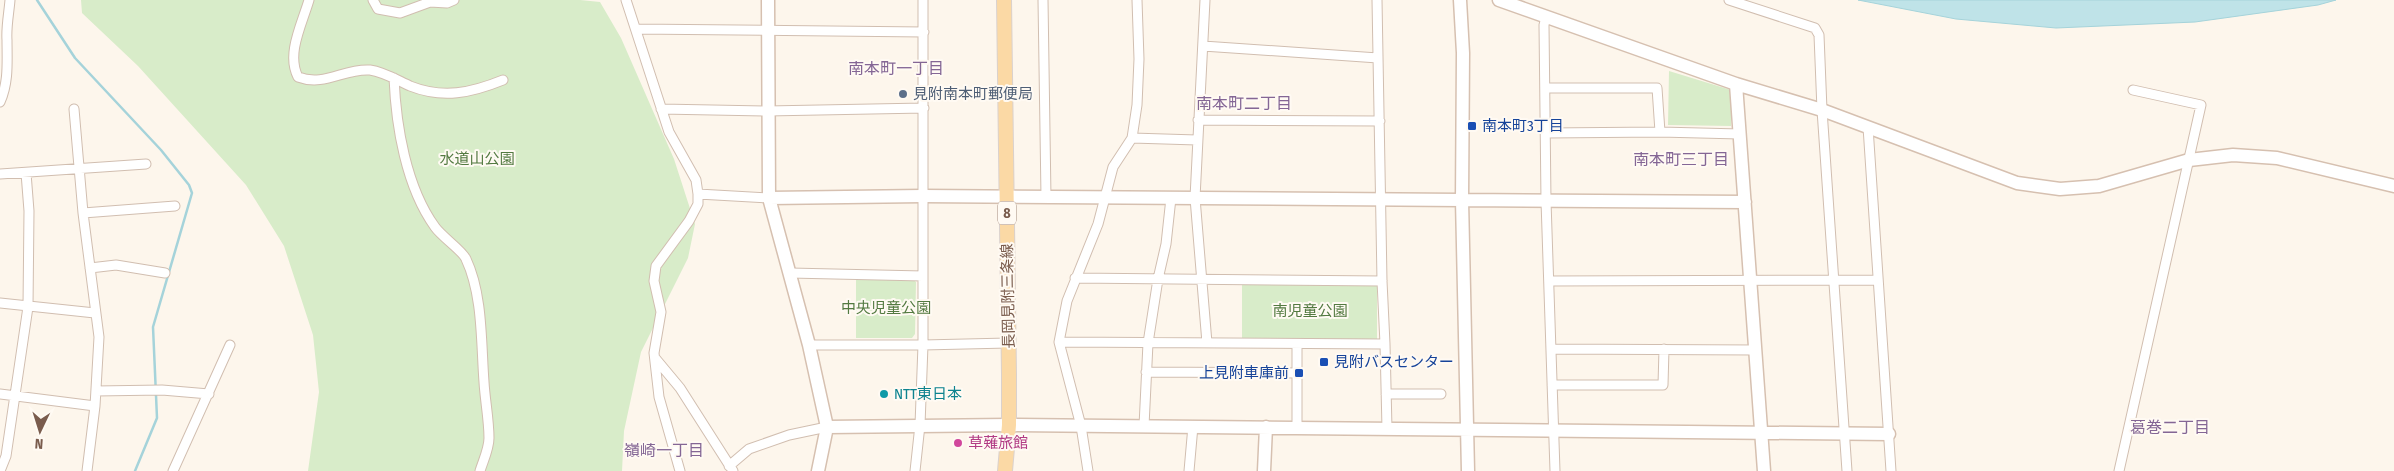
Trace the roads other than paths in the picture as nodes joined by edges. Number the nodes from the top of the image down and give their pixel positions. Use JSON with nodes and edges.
{"nodes":[{"id":1,"x":10,"y":0,"type":"edge"},
{"id":2,"x":310,"y":0,"type":"edge"},
{"id":3,"x":373,"y":0,"type":"edge"},
{"id":4,"x":454,"y":0,"type":"edge"},
{"id":5,"x":626,"y":0,"type":"edge"},
{"id":6,"x":768,"y":0,"type":"edge"},
{"id":7,"x":923,"y":0,"type":"edge"},
{"id":8,"x":1004,"y":0,"type":"edge"},
{"id":9,"x":1043,"y":0,"type":"edge"},
{"id":10,"x":1137,"y":0,"type":"edge"},
{"id":11,"x":1205,"y":0,"type":"edge"},
{"id":12,"x":1377,"y":0,"type":"edge"},
{"id":13,"x":1460,"y":0,"type":"edge"},
{"id":14,"x":1499,"y":0,"type":"edge"},
{"id":15,"x":1730,"y":0,"type":"edge"},
{"id":16,"x":1546,"y":17,"type":"junction"},
{"id":17,"x":636,"y":29,"type":"junction"},
{"id":18,"x":768,"y":31,"type":"junction"},
{"id":19,"x":924,"y":32,"type":"junction"},
{"id":20,"x":1203,"y":46,"type":"junction"},
{"id":21,"x":1378,"y":58,"type":"junction"},
{"id":22,"x":394,"y":78,"type":"junction"},
{"id":23,"x":504,"y":80,"type":"dead end"},
{"id":24,"x":1736,"y":84,"type":"junction"},
{"id":25,"x":1546,"y":88,"type":"junction"},
{"id":26,"x":2133,"y":90,"type":"dead end"},
{"id":27,"x":0,"y":102,"type":"edge"},
{"id":28,"x":74,"y":108,"type":"dead end"},
{"id":29,"x":924,"y":108,"type":"junction"},
{"id":30,"x":661,"y":109,"type":"junction"},
{"id":31,"x":1822,"y":110,"type":"junction"},
{"id":32,"x":767,"y":111,"type":"junction"},
{"id":33,"x":1198,"y":120,"type":"junction"},
{"id":34,"x":1380,"y":121,"type":"junction"},
{"id":35,"x":1868,"y":127,"type":"junction"},
{"id":36,"x":1660,"y":132,"type":"junction"},
{"id":37,"x":1547,"y":133,"type":"junction"},
{"id":38,"x":1740,"y":134,"type":"junction"},
{"id":39,"x":1132,"y":138,"type":"junction"},
{"id":40,"x":1197,"y":140,"type":"junction"},
{"id":41,"x":2189,"y":160,"type":"junction"},
{"id":42,"x":146,"y":164,"type":"dead end"},
{"id":43,"x":79,"y":169,"type":"junction"},
{"id":44,"x":26,"y":173,"type":"junction"},
{"id":45,"x":0,"y":174,"type":"edge"},
{"id":46,"x":2394,"y":186,"type":"edge"},
{"id":47,"x":698,"y":194,"type":"junction"},
{"id":48,"x":923,"y":196,"type":"junction"},
{"id":49,"x":1007,"y":197,"type":"junction"},
{"id":50,"x":768,"y":198,"type":"junction"},
{"id":51,"x":1046,"y":198,"type":"junction"},
{"id":52,"x":1106,"y":198,"type":"junction"},
{"id":53,"x":1171,"y":198,"type":"junction"},
{"id":54,"x":1195,"y":198,"type":"junction"},
{"id":55,"x":1382,"y":200,"type":"junction"},
{"id":56,"x":1462,"y":200,"type":"junction"},
{"id":57,"x":1546,"y":201,"type":"junction"},
{"id":58,"x":1745,"y":202,"type":"junction"},
{"id":59,"x":175,"y":206,"type":"dead end"},
{"id":60,"x":83,"y":213,"type":"junction"},
{"id":61,"x":90,"y":268,"type":"junction"},
{"id":62,"x":165,"y":273,"type":"dead end"},
{"id":63,"x":790,"y":273,"type":"junction"},
{"id":64,"x":923,"y":276,"type":"junction"},
{"id":65,"x":1075,"y":278,"type":"junction"},
{"id":66,"x":1200,"y":278,"type":"junction"},
{"id":67,"x":1158,"y":279,"type":"junction"},
{"id":68,"x":1751,"y":280,"type":"junction"},
{"id":69,"x":1834,"y":280,"type":"junction"},
{"id":70,"x":1878,"y":280,"type":"junction"},
{"id":71,"x":1382,"y":281,"type":"junction"},
{"id":72,"x":1549,"y":281,"type":"junction"},
{"id":73,"x":0,"y":303,"type":"edge"},
{"id":74,"x":28,"y":307,"type":"junction"},
{"id":75,"x":95,"y":312,"type":"junction"},
{"id":76,"x":1008,"y":342,"type":"junction"},
{"id":77,"x":1059,"y":342,"type":"junction"},
{"id":78,"x":1207,"y":342,"type":"junction"},
{"id":79,"x":1148,"y":343,"type":"junction"},
{"id":80,"x":1296,"y":344,"type":"junction"},
{"id":81,"x":1385,"y":344,"type":"junction"},
{"id":82,"x":230,"y":345,"type":"dead end"},
{"id":83,"x":809,"y":345,"type":"junction"},
{"id":84,"x":923,"y":345,"type":"junction"},
{"id":85,"x":1551,"y":349,"type":"junction"},
{"id":86,"x":1664,"y":350,"type":"junction"},
{"id":87,"x":1756,"y":350,"type":"junction"},
{"id":88,"x":655,"y":358,"type":"junction"},
{"id":89,"x":1146,"y":372,"type":"junction"},
{"id":90,"x":1297,"y":374,"type":"junction"},
{"id":91,"x":1552,"y":385,"type":"junction"},
{"id":92,"x":96,"y":391,"type":"junction"},
{"id":93,"x":0,"y":394,"type":"edge"},
{"id":94,"x":209,"y":394,"type":"junction"},
{"id":95,"x":1386,"y":394,"type":"junction"},
{"id":96,"x":1441,"y":394,"type":"dead end"},
{"id":97,"x":15,"y":395,"type":"junction"},
{"id":98,"x":95,"y":406,"type":"junction"},
{"id":99,"x":1009,"y":425,"type":"junction"},
{"id":100,"x":920,"y":426,"type":"junction"},
{"id":101,"x":1081,"y":426,"type":"junction"},
{"id":102,"x":1144,"y":426,"type":"junction"},
{"id":103,"x":1193,"y":426,"type":"junction"},
{"id":104,"x":826,"y":427,"type":"junction"},
{"id":105,"x":1266,"y":427,"type":"junction"},
{"id":106,"x":1297,"y":428,"type":"junction"},
{"id":107,"x":1387,"y":429,"type":"junction"},
{"id":108,"x":1466,"y":429,"type":"junction"},
{"id":109,"x":1554,"y":430,"type":"junction"},
{"id":110,"x":1762,"y":432,"type":"junction"},
{"id":111,"x":1845,"y":434,"type":"junction"},
{"id":112,"x":1889,"y":434,"type":"junction"},
{"id":113,"x":731,"y":468,"type":"edge"},
{"id":114,"x":0,"y":471,"type":"edge"},
{"id":115,"x":87,"y":471,"type":"edge"},
{"id":116,"x":173,"y":471,"type":"edge"},
{"id":117,"x":480,"y":471,"type":"edge"},
{"id":118,"x":680,"y":471,"type":"edge"},
{"id":119,"x":818,"y":471,"type":"edge"},
{"id":120,"x":915,"y":471,"type":"edge"},
{"id":121,"x":1005,"y":471,"type":"edge"},
{"id":122,"x":1088,"y":471,"type":"edge"},
{"id":123,"x":1189,"y":471,"type":"edge"},
{"id":124,"x":1264,"y":471,"type":"edge"},
{"id":125,"x":1468,"y":471,"type":"edge"},
{"id":126,"x":1555,"y":471,"type":"edge"},
{"id":127,"x":1764,"y":471,"type":"edge"},
{"id":128,"x":1847,"y":471,"type":"edge"},
{"id":129,"x":1891,"y":471,"type":"edge"},
{"id":130,"x":2119,"y":471,"type":"edge"}],
"edges":[{"from":1,"to":27,"type":"street"},
{"from":2,"to":22,"type":"street"},
{"from":3,"to":4,"type":"street"},
{"from":5,"to":17,"type":"street"},
{"from":6,"to":18,"type":"street"},
{"from":7,"to":19,"type":"street"},
{"from":8,"to":49,"type":"main road","name":"長岡見附三条線","number":"8"},
{"from":9,"to":51,"type":"street"},
{"from":10,"to":39,"type":"street"},
{"from":11,"to":20,"type":"street"},
{"from":12,"to":21,"type":"street"},
{"from":13,"to":56,"type":"street"},
{"from":14,"to":16,"type":"street"},
{"from":15,"to":31,"type":"street"},
{"from":16,"to":24,"type":"street"},
{"from":16,"to":25,"type":"street"},
{"from":17,"to":18,"type":"street"},
{"from":17,"to":30,"type":"street"},
{"from":18,"to":19,"type":"street"},
{"from":18,"to":32,"type":"street"},
{"from":19,"to":29,"type":"street"},
{"from":20,"to":21,"type":"street"},
{"from":20,"to":33,"type":"street"},
{"from":21,"to":34,"type":"street"},
{"from":22,"to":23,"type":"street"},
{"from":22,"to":117,"type":"street"},
{"from":24,"to":31,"type":"street"},
{"from":24,"to":38,"type":"street"},
{"from":25,"to":36,"type":"street"},
{"from":25,"to":37,"type":"street"},
{"from":26,"to":41,"type":"street"},
{"from":28,"to":43,"type":"street"},
{"from":29,"to":32,"type":"street"},
{"from":29,"to":48,"type":"street"},
{"from":30,"to":32,"type":"street"},
{"from":30,"to":47,"type":"street"},
{"from":31,"to":35,"type":"street"},
{"from":31,"to":69,"type":"street"},
{"from":32,"to":50,"type":"street"},
{"from":33,"to":34,"type":"street"},
{"from":33,"to":40,"type":"street"},
{"from":34,"to":55,"type":"street"},
{"from":35,"to":41,"type":"street"},
{"from":35,"to":70,"type":"street"},
{"from":36,"to":37,"type":"street"},
{"from":36,"to":38,"type":"street"},
{"from":37,"to":57,"type":"street"},
{"from":38,"to":58,"type":"street"},
{"from":39,"to":40,"type":"street"},
{"from":39,"to":52,"type":"street"},
{"from":40,"to":54,"type":"street"},
{"from":41,"to":46,"type":"street"},
{"from":41,"to":130,"type":"street"},
{"from":42,"to":43,"type":"street"},
{"from":43,"to":44,"type":"street"},
{"from":43,"to":60,"type":"street"},
{"from":44,"to":45,"type":"street"},
{"from":44,"to":74,"type":"street"},
{"from":47,"to":50,"type":"street"},
{"from":47,"to":88,"type":"street"},
{"from":48,"to":49,"type":"street"},
{"from":48,"to":50,"type":"street"},
{"from":48,"to":64,"type":"street"},
{"from":49,"to":51,"type":"street"},
{"from":49,"to":76,"type":"main road","name":"長岡見附三条線","number":"8"},
{"from":50,"to":63,"type":"street"},
{"from":51,"to":52,"type":"street"},
{"from":52,"to":53,"type":"street"},
{"from":52,"to":65,"type":"street"},
{"from":53,"to":54,"type":"street"},
{"from":53,"to":67,"type":"street"},
{"from":54,"to":55,"type":"street"},
{"from":54,"to":66,"type":"street"},
{"from":55,"to":56,"type":"street"},
{"from":55,"to":71,"type":"street"},
{"from":56,"to":57,"type":"street"},
{"from":56,"to":108,"type":"street"},
{"from":57,"to":58,"type":"street"},
{"from":57,"to":72,"type":"street"},
{"from":58,"to":68,"type":"street"},
{"from":59,"to":60,"type":"street"},
{"from":60,"to":61,"type":"street"},
{"from":61,"to":62,"type":"street"},
{"from":61,"to":75,"type":"street"},
{"from":63,"to":64,"type":"street"},
{"from":63,"to":83,"type":"street"},
{"from":64,"to":84,"type":"street"},
{"from":65,"to":67,"type":"street"},
{"from":65,"to":77,"type":"street"},
{"from":66,"to":67,"type":"street"},
{"from":66,"to":71,"type":"street"},
{"from":66,"to":78,"type":"street"},
{"from":67,"to":79,"type":"street"},
{"from":68,"to":69,"type":"street"},
{"from":68,"to":72,"type":"street"},
{"from":68,"to":87,"type":"street"},
{"from":69,"to":70,"type":"street"},
{"from":69,"to":111,"type":"street"},
{"from":70,"to":112,"type":"street"},
{"from":71,"to":81,"type":"street"},
{"from":72,"to":85,"type":"street"},
{"from":73,"to":74,"type":"street"},
{"from":74,"to":75,"type":"street"},
{"from":74,"to":97,"type":"street"},
{"from":75,"to":92,"type":"street"},
{"from":76,"to":84,"type":"street"},
{"from":76,"to":99,"type":"main road","name":"長岡見附三条線","number":"8"},
{"from":77,"to":79,"type":"street"},
{"from":77,"to":101,"type":"street"},
{"from":78,"to":79,"type":"street"},
{"from":78,"to":80,"type":"street"},
{"from":79,"to":89,"type":"street"},
{"from":80,"to":81,"type":"street"},
{"from":80,"to":90,"type":"street"},
{"from":81,"to":95,"type":"street"},
{"from":82,"to":94,"type":"street"},
{"from":83,"to":84,"type":"street"},
{"from":83,"to":104,"type":"street"},
{"from":84,"to":100,"type":"street"},
{"from":85,"to":86,"type":"street"},
{"from":85,"to":91,"type":"street"},
{"from":86,"to":87,"type":"street"},
{"from":86,"to":91,"type":"street"},
{"from":87,"to":110,"type":"street"},
{"from":88,"to":113,"type":"street"},
{"from":88,"to":118,"type":"street"},
{"from":89,"to":90,"type":"street"},
{"from":89,"to":102,"type":"street"},
{"from":90,"to":106,"type":"street"},
{"from":91,"to":109,"type":"street"},
{"from":92,"to":94,"type":"street"},
{"from":92,"to":98,"type":"street"},
{"from":93,"to":97,"type":"street"},
{"from":94,"to":116,"type":"street"},
{"from":95,"to":96,"type":"street"},
{"from":95,"to":107,"type":"street"},
{"from":97,"to":98,"type":"street"},
{"from":97,"to":114,"type":"street"},
{"from":98,"to":115,"type":"street"},
{"from":99,"to":100,"type":"street"},
{"from":99,"to":101,"type":"street"},
{"from":99,"to":121,"type":"main road","name":"長岡見附三条線","number":"8"},
{"from":100,"to":104,"type":"street"},
{"from":100,"to":120,"type":"street"},
{"from":101,"to":102,"type":"street"},
{"from":101,"to":122,"type":"street"},
{"from":102,"to":103,"type":"street"},
{"from":103,"to":105,"type":"street"},
{"from":103,"to":123,"type":"street"},
{"from":104,"to":113,"type":"street"},
{"from":104,"to":119,"type":"street"},
{"from":105,"to":106,"type":"street"},
{"from":105,"to":124,"type":"street"},
{"from":106,"to":107,"type":"street"},
{"from":107,"to":108,"type":"street"},
{"from":108,"to":109,"type":"street"},
{"from":108,"to":125,"type":"street"},
{"from":109,"to":110,"type":"street"},
{"from":109,"to":126,"type":"street"},
{"from":110,"to":111,"type":"street"},
{"from":110,"to":127,"type":"street"},
{"from":111,"to":112,"type":"street"},
{"from":111,"to":128,"type":"street"},
{"from":112,"to":129,"type":"street"}]}
